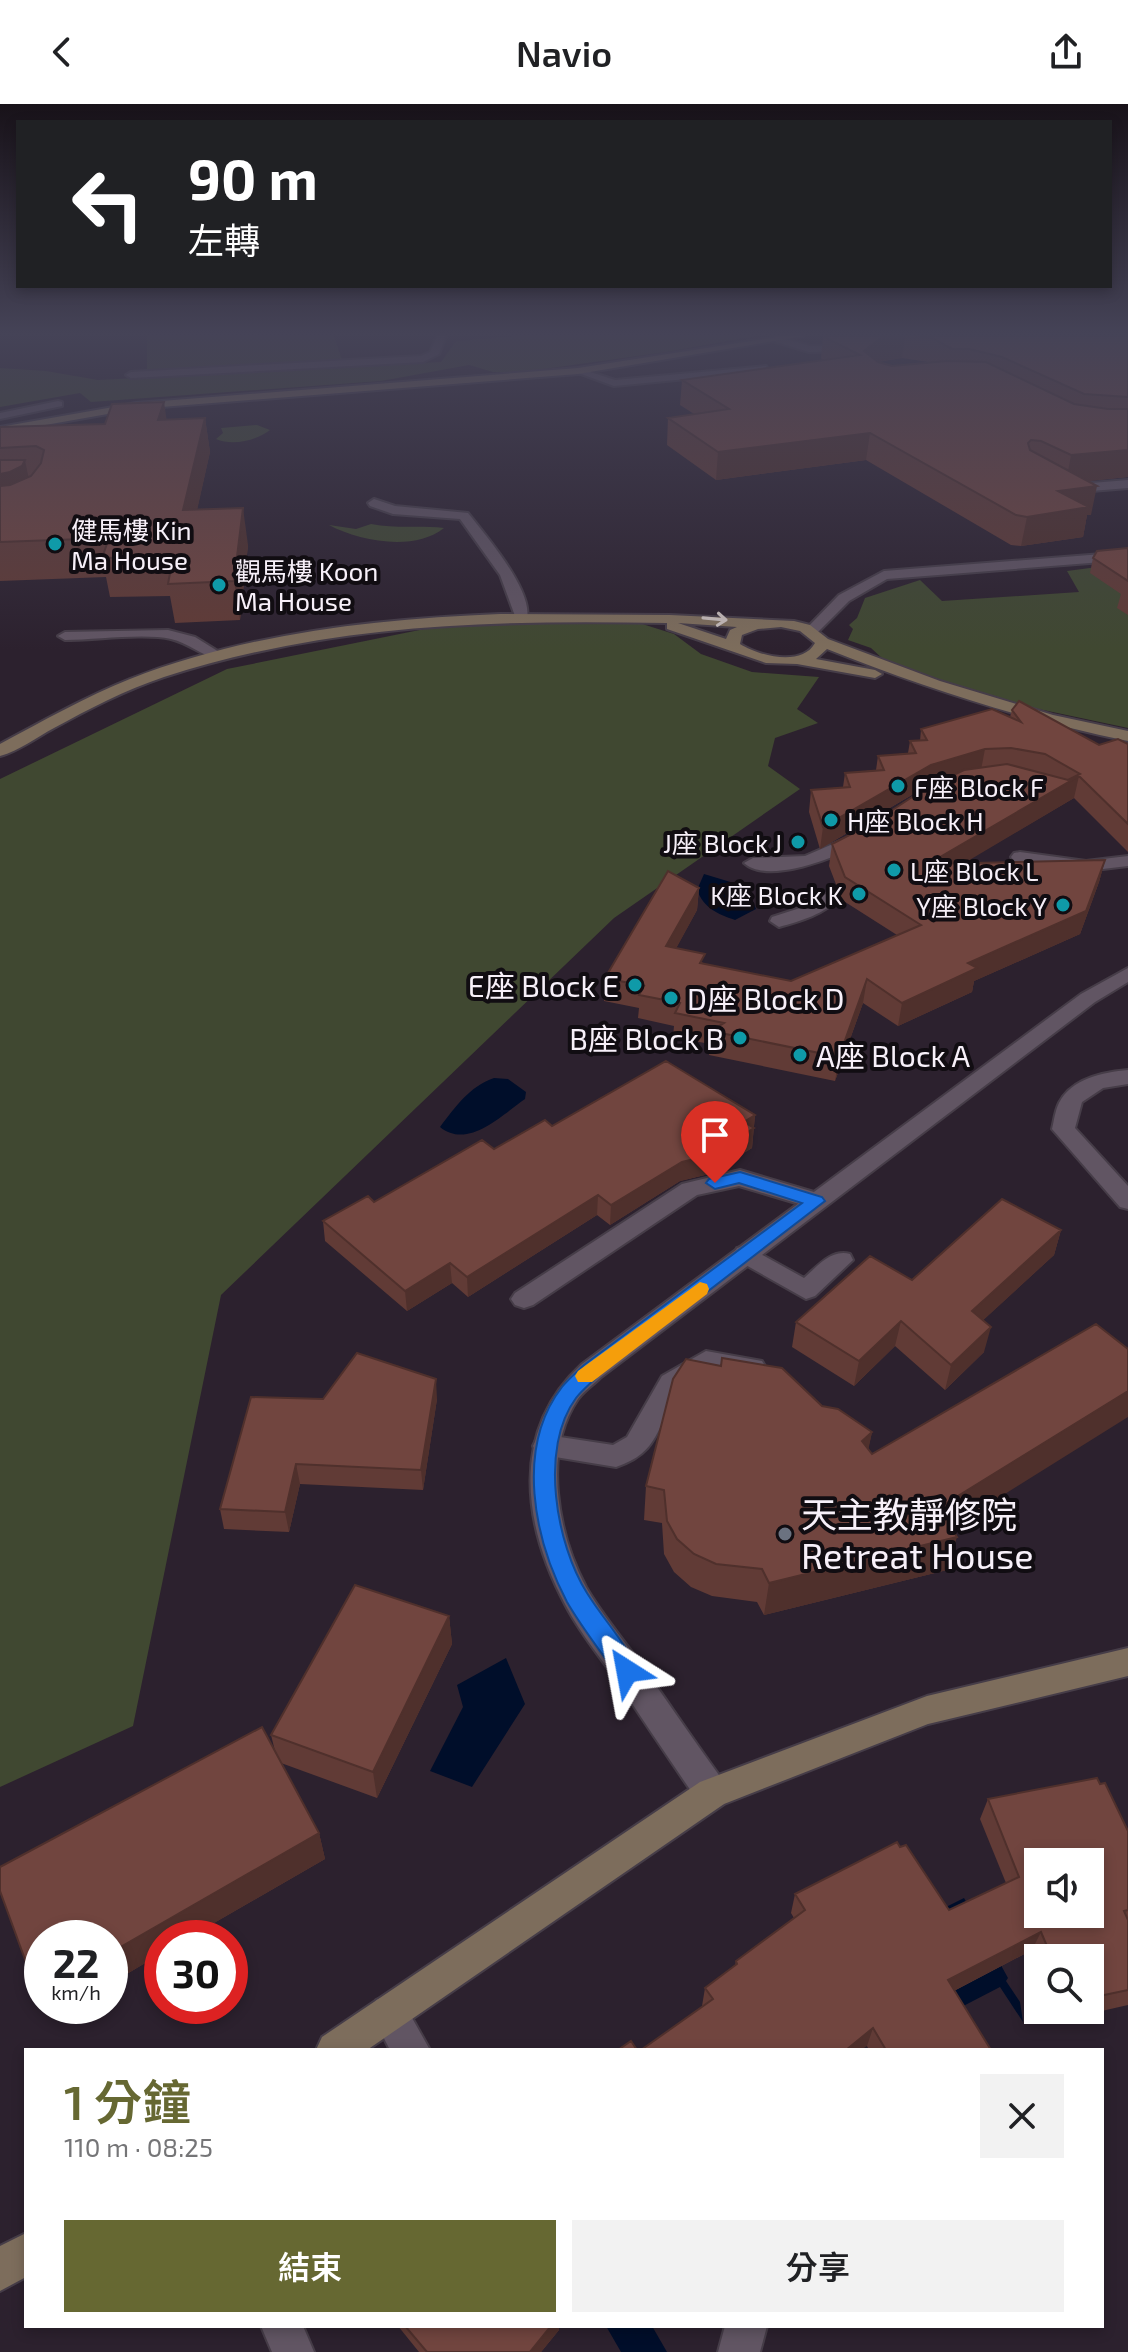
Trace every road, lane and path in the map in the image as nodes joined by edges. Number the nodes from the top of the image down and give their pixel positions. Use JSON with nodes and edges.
{"nodes":[{"id":1,"x":1128,"y":484,"type":"edge"},
{"id":2,"x":1083,"y":501,"type":"edge"},
{"id":3,"x":374,"y":503,"type":"dead end"},
{"id":4,"x":1128,"y":556,"type":"edge"},
{"id":5,"x":522,"y":616,"type":"junction"},
{"id":6,"x":824,"y":616,"type":"junction"},
{"id":7,"x":618,"y":618,"type":"junction"},
{"id":8,"x":786,"y":624,"type":"junction"},
{"id":9,"x":756,"y":625,"type":"junction"},
{"id":10,"x":65,"y":636,"type":"dead end"},
{"id":11,"x":817,"y":637,"type":"junction"},
{"id":12,"x":732,"y":645,"type":"junction"},
{"id":13,"x":217,"y":655,"type":"junction"},
{"id":14,"x":794,"y":660,"type":"junction"},
{"id":15,"x":925,"y":683,"type":"junction"},
{"id":16,"x":1128,"y":736,"type":"edge"},
{"id":17,"x":1099,"y":750,"type":"edge"},
{"id":18,"x":0,"y":751,"type":"edge"},
{"id":19,"x":871,"y":830,"type":"edge"},
{"id":20,"x":1020,"y":857,"type":"dead end"},
{"id":21,"x":1128,"y":861,"type":"edge"},
{"id":22,"x":753,"y":863,"type":"dead end"},
{"id":23,"x":831,"y":897,"type":"dead end"},
{"id":24,"x":779,"y":921,"type":"dead end"},
{"id":25,"x":1128,"y":974,"type":"edge"},
{"id":26,"x":1128,"y":1077,"type":"edge"},
{"id":27,"x":816,"y":1201,"type":"junction"},
{"id":28,"x":1128,"y":1201,"type":"edge"},
{"id":29,"x":746,"y":1254,"type":"junction"},
{"id":30,"x":841,"y":1260,"type":"dead end"},
{"id":31,"x":524,"y":1299,"type":"dead end"},
{"id":32,"x":777,"y":1380,"type":"edge"},
{"id":33,"x":547,"y":1446,"type":"junction"},
{"id":34,"x":1128,"y":1662,"type":"edge"},
{"id":35,"x":712,"y":1793,"type":"junction"},
{"id":36,"x":389,"y":2013,"type":"junction"},
{"id":37,"x":338,"y":2048,"type":"edge"},
{"id":38,"x":410,"y":2048,"type":"edge"},
{"id":39,"x":24,"y":2254,"type":"edge"},
{"id":40,"x":0,"y":2270,"type":"edge"},
{"id":41,"x":283,"y":2328,"type":"edge"},
{"id":42,"x":745,"y":2328,"type":"edge"},
{"id":43,"x":293,"y":2352,"type":"edge"},
{"id":44,"x":739,"y":2352,"type":"edge"}],
"edges":[{"from":1,"to":2,"type":"street"},
{"from":3,"to":5,"type":"street"},
{"from":4,"to":6,"type":"street"},
{"from":5,"to":7,"type":"street"},
{"from":5,"to":13,"type":"street"},
{"from":6,"to":8,"type":"street"},
{"from":6,"to":11,"type":"street"},
{"from":7,"to":9,"type":"street","one_way":true},
{"from":7,"to":12,"type":"street"},
{"from":8,"to":9,"type":"street"},
{"from":8,"to":11,"type":"street"},
{"from":9,"to":12,"type":"street"},
{"from":10,"to":13,"type":"street"},
{"from":11,"to":14,"type":"street"},
{"from":11,"to":15,"type":"street"},
{"from":12,"to":14,"type":"street"},
{"from":13,"to":18,"type":"street"},
{"from":14,"to":15,"type":"street"},
{"from":15,"to":16,"type":"street"},
{"from":16,"to":17,"type":"street"},
{"from":19,"to":22,"type":"street"},
{"from":20,"to":21,"type":"street"},
{"from":23,"to":24,"type":"street"},
{"from":25,"to":27,"type":"street"},
{"from":26,"to":28,"type":"street"},
{"from":27,"to":29,"type":"street"},
{"from":27,"to":31,"type":"street"},
{"from":29,"to":30,"type":"street"},
{"from":29,"to":33,"type":"street"},
{"from":32,"to":33,"type":"street"},
{"from":33,"to":35,"type":"street"},
{"from":34,"to":35,"type":"street"},
{"from":35,"to":36,"type":"street"},
{"from":36,"to":37,"type":"street"},
{"from":36,"to":38,"type":"street"},
{"from":39,"to":40,"type":"street"},
{"from":41,"to":43,"type":"street"},
{"from":42,"to":44,"type":"street"}]}
